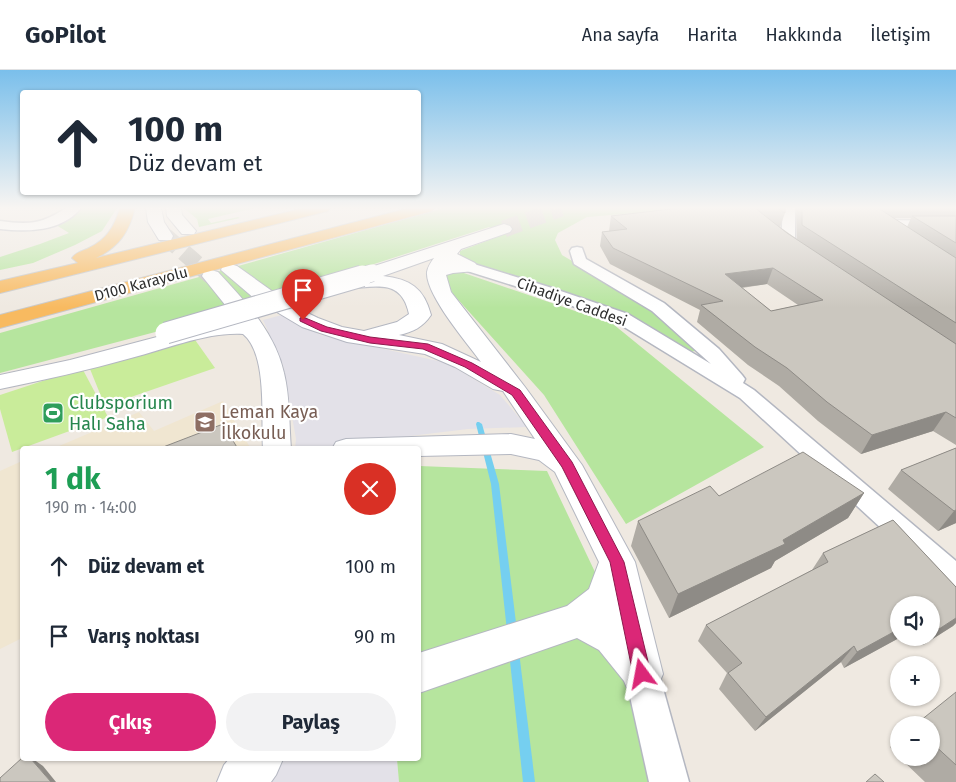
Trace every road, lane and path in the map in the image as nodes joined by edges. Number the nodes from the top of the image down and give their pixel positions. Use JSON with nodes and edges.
{"nodes":[{"id":1,"x":112,"y":241,"type":"edge"},
{"id":2,"x":187,"y":241,"type":"edge"},
{"id":3,"x":246,"y":241,"type":"edge"},
{"id":4,"x":303,"y":241,"type":"edge"},
{"id":5,"x":472,"y":241,"type":"edge"},
{"id":6,"x":785,"y":241,"type":"edge"},
{"id":7,"x":788,"y":244,"type":"joint"},
{"id":8,"x":451,"y":249,"type":"junction"},
{"id":9,"x":577,"y":251,"type":"dead end"},
{"id":10,"x":804,"y":254,"type":"edge"},
{"id":11,"x":469,"y":267,"type":"junction"},
{"id":12,"x":436,"y":273,"type":"junction"},
{"id":13,"x":375,"y":276,"type":"junction"},
{"id":14,"x":0,"y":287,"type":"edge"},
{"id":15,"x":0,"y":305,"type":"edge"},
{"id":16,"x":0,"y":322,"type":"edge"},
{"id":17,"x":324,"y":329,"type":"junction"},
{"id":18,"x":258,"y":335,"type":"junction"},
{"id":19,"x":0,"y":380,"type":"edge"},
{"id":20,"x":516,"y":392,"type":"junction"},
{"id":21,"x":747,"y":394,"type":"junction"},
{"id":22,"x":277,"y":446,"type":"edge"},
{"id":23,"x":421,"y":447,"type":"edge"},
{"id":24,"x":567,"y":465,"type":"junction"},
{"id":25,"x":617,"y":562,"type":"junction"},
{"id":26,"x":954,"y":576,"type":"edge"},
{"id":27,"x":565,"y":624,"type":"junction"},
{"id":28,"x":421,"y":672,"type":"edge"},
{"id":29,"x":642,"y":674,"type":"junction"},
{"id":30,"x":243,"y":761,"type":"edge"},
{"id":31,"x":258,"y":761,"type":"edge"},
{"id":32,"x":240,"y":782,"type":"edge"},
{"id":33,"x":669,"y":782,"type":"edge"}],
"edges":[{"from":1,"to":14,"type":"highway"},
{"from":2,"to":14,"type":"highway"},
{"from":3,"to":15,"type":"highway","name":"D100 Karayolu"},
{"from":4,"to":16,"type":"highway","name":"D100 Karayolu"},
{"from":5,"to":8,"type":"main road"},
{"from":6,"to":7,"type":"street"},
{"from":7,"to":10,"type":"street"},
{"from":8,"to":11,"type":"main road"},
{"from":8,"to":12,"type":"main road"},
{"from":8,"to":13,"type":"main road"},
{"from":9,"to":21,"type":"street","name":"Cihadiye Caddesi"},
{"from":11,"to":12,"type":"main road"},
{"from":11,"to":21,"type":"street","name":"Cihadiye Caddesi"},
{"from":12,"to":20,"type":"main road"},
{"from":13,"to":17,"type":"main road"},
{"from":13,"to":19,"type":"main road","bridge":true},
{"from":17,"to":18,"type":"main road"},
{"from":17,"to":20,"type":"main road"},
{"from":18,"to":19,"type":"main road"},
{"from":18,"to":22,"type":"main road"},
{"from":20,"to":24,"type":"main road"},
{"from":21,"to":26,"type":"street","name":"Cihadiye Caddesi"},
{"from":23,"to":24,"type":"main road"},
{"from":24,"to":25,"type":"main road"},
{"from":25,"to":27,"type":"main road"},
{"from":25,"to":29,"type":"main road"},
{"from":27,"to":28,"type":"main road"},
{"from":27,"to":29,"type":"main road"},
{"from":29,"to":33,"type":"street"},
{"from":30,"to":32,"type":"main road"},
{"from":31,"to":32,"type":"main road"}]}
